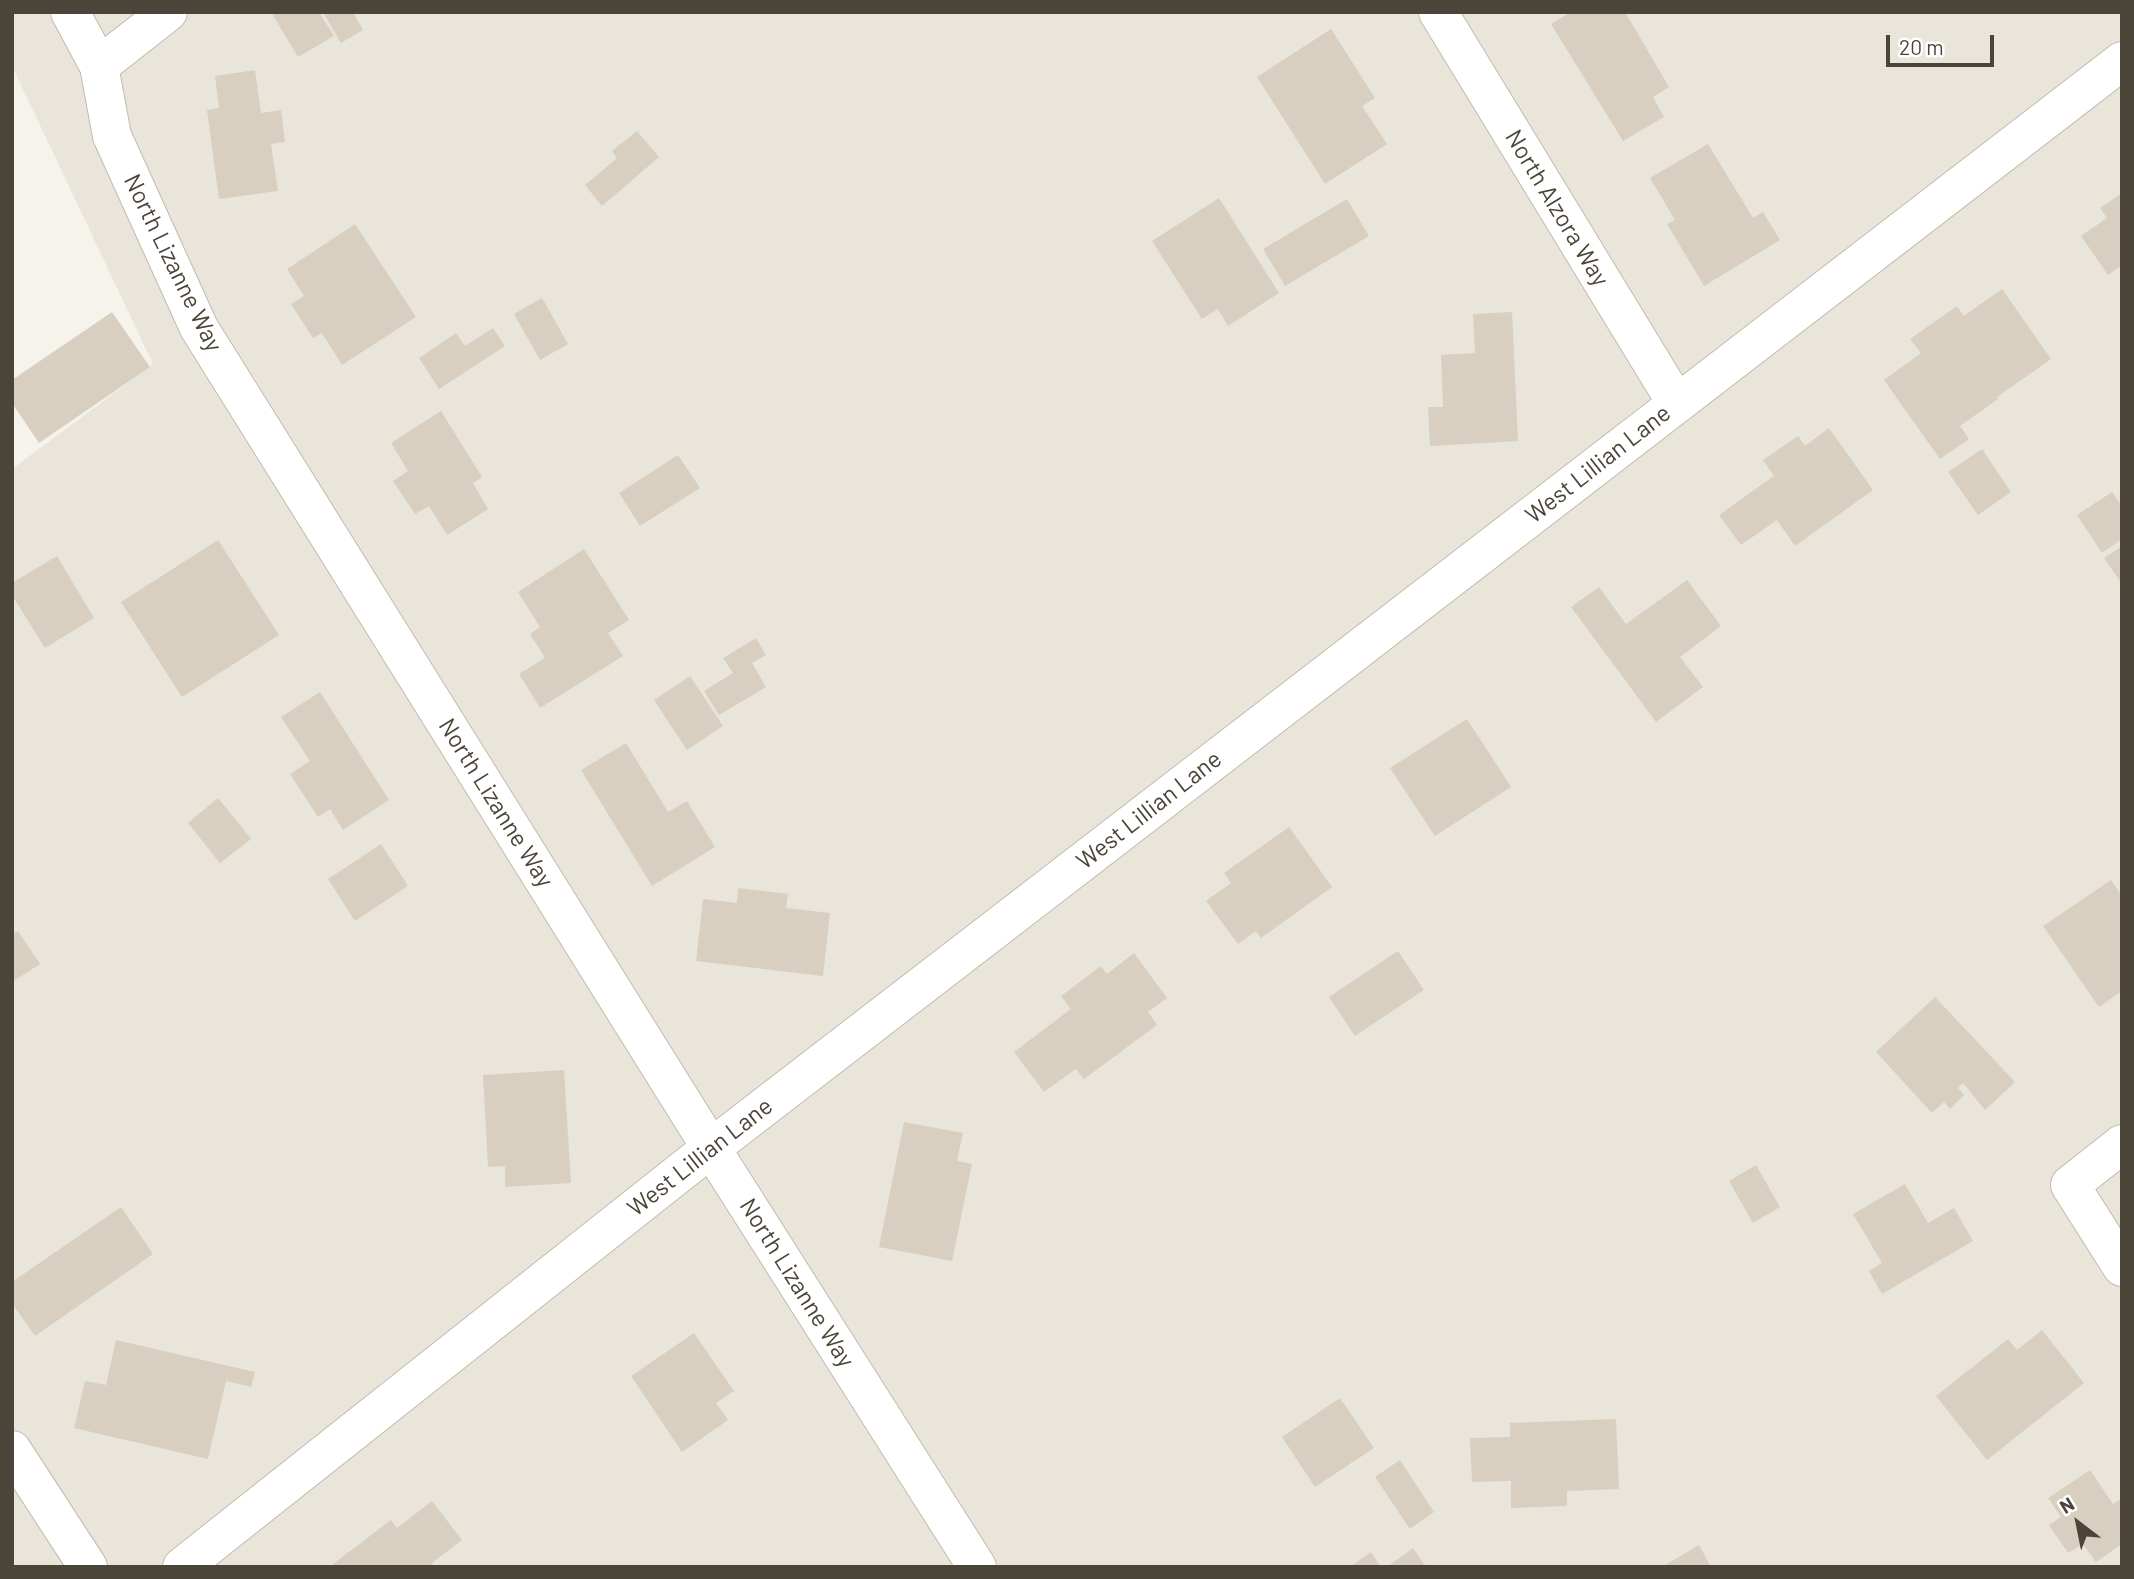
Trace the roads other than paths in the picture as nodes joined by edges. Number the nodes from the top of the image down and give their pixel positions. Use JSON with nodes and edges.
{"nodes":[{"id":1,"x":70,"y":12,"type":"edge"},
{"id":2,"x":168,"y":12,"type":"edge"},
{"id":3,"x":1438,"y":12,"type":"edge"},
{"id":4,"x":2122,"y":61,"type":"edge"},
{"id":5,"x":99,"y":66,"type":"junction"},
{"id":6,"x":1676,"y":404,"type":"junction"},
{"id":7,"x":2122,"y":1144,"type":"edge"},
{"id":8,"x":711,"y":1148,"type":"junction"},
{"id":9,"x":2122,"y":1267,"type":"edge"},
{"id":10,"x":12,"y":1450,"type":"edge"},
{"id":11,"x":88,"y":1567,"type":"edge"},
{"id":12,"x":182,"y":1567,"type":"edge"},
{"id":13,"x":977,"y":1567,"type":"edge"}],
"edges":[{"from":1,"to":5,"type":"street","name":"North Lizanne Way"},
{"from":2,"to":5,"type":"street"},
{"from":3,"to":6,"type":"street","name":"North Alzora Way"},
{"from":4,"to":6,"type":"street","name":"West Lillian Lane"},
{"from":5,"to":8,"type":"street","name":"North Lizanne Way"},
{"from":6,"to":8,"type":"street","name":"West Lillian Lane"},
{"from":7,"to":9,"type":"street"},
{"from":8,"to":12,"type":"street","name":"West Lillian Lane"},
{"from":8,"to":13,"type":"street","name":"North Lizanne Way"},
{"from":10,"to":11,"type":"street"}]}
